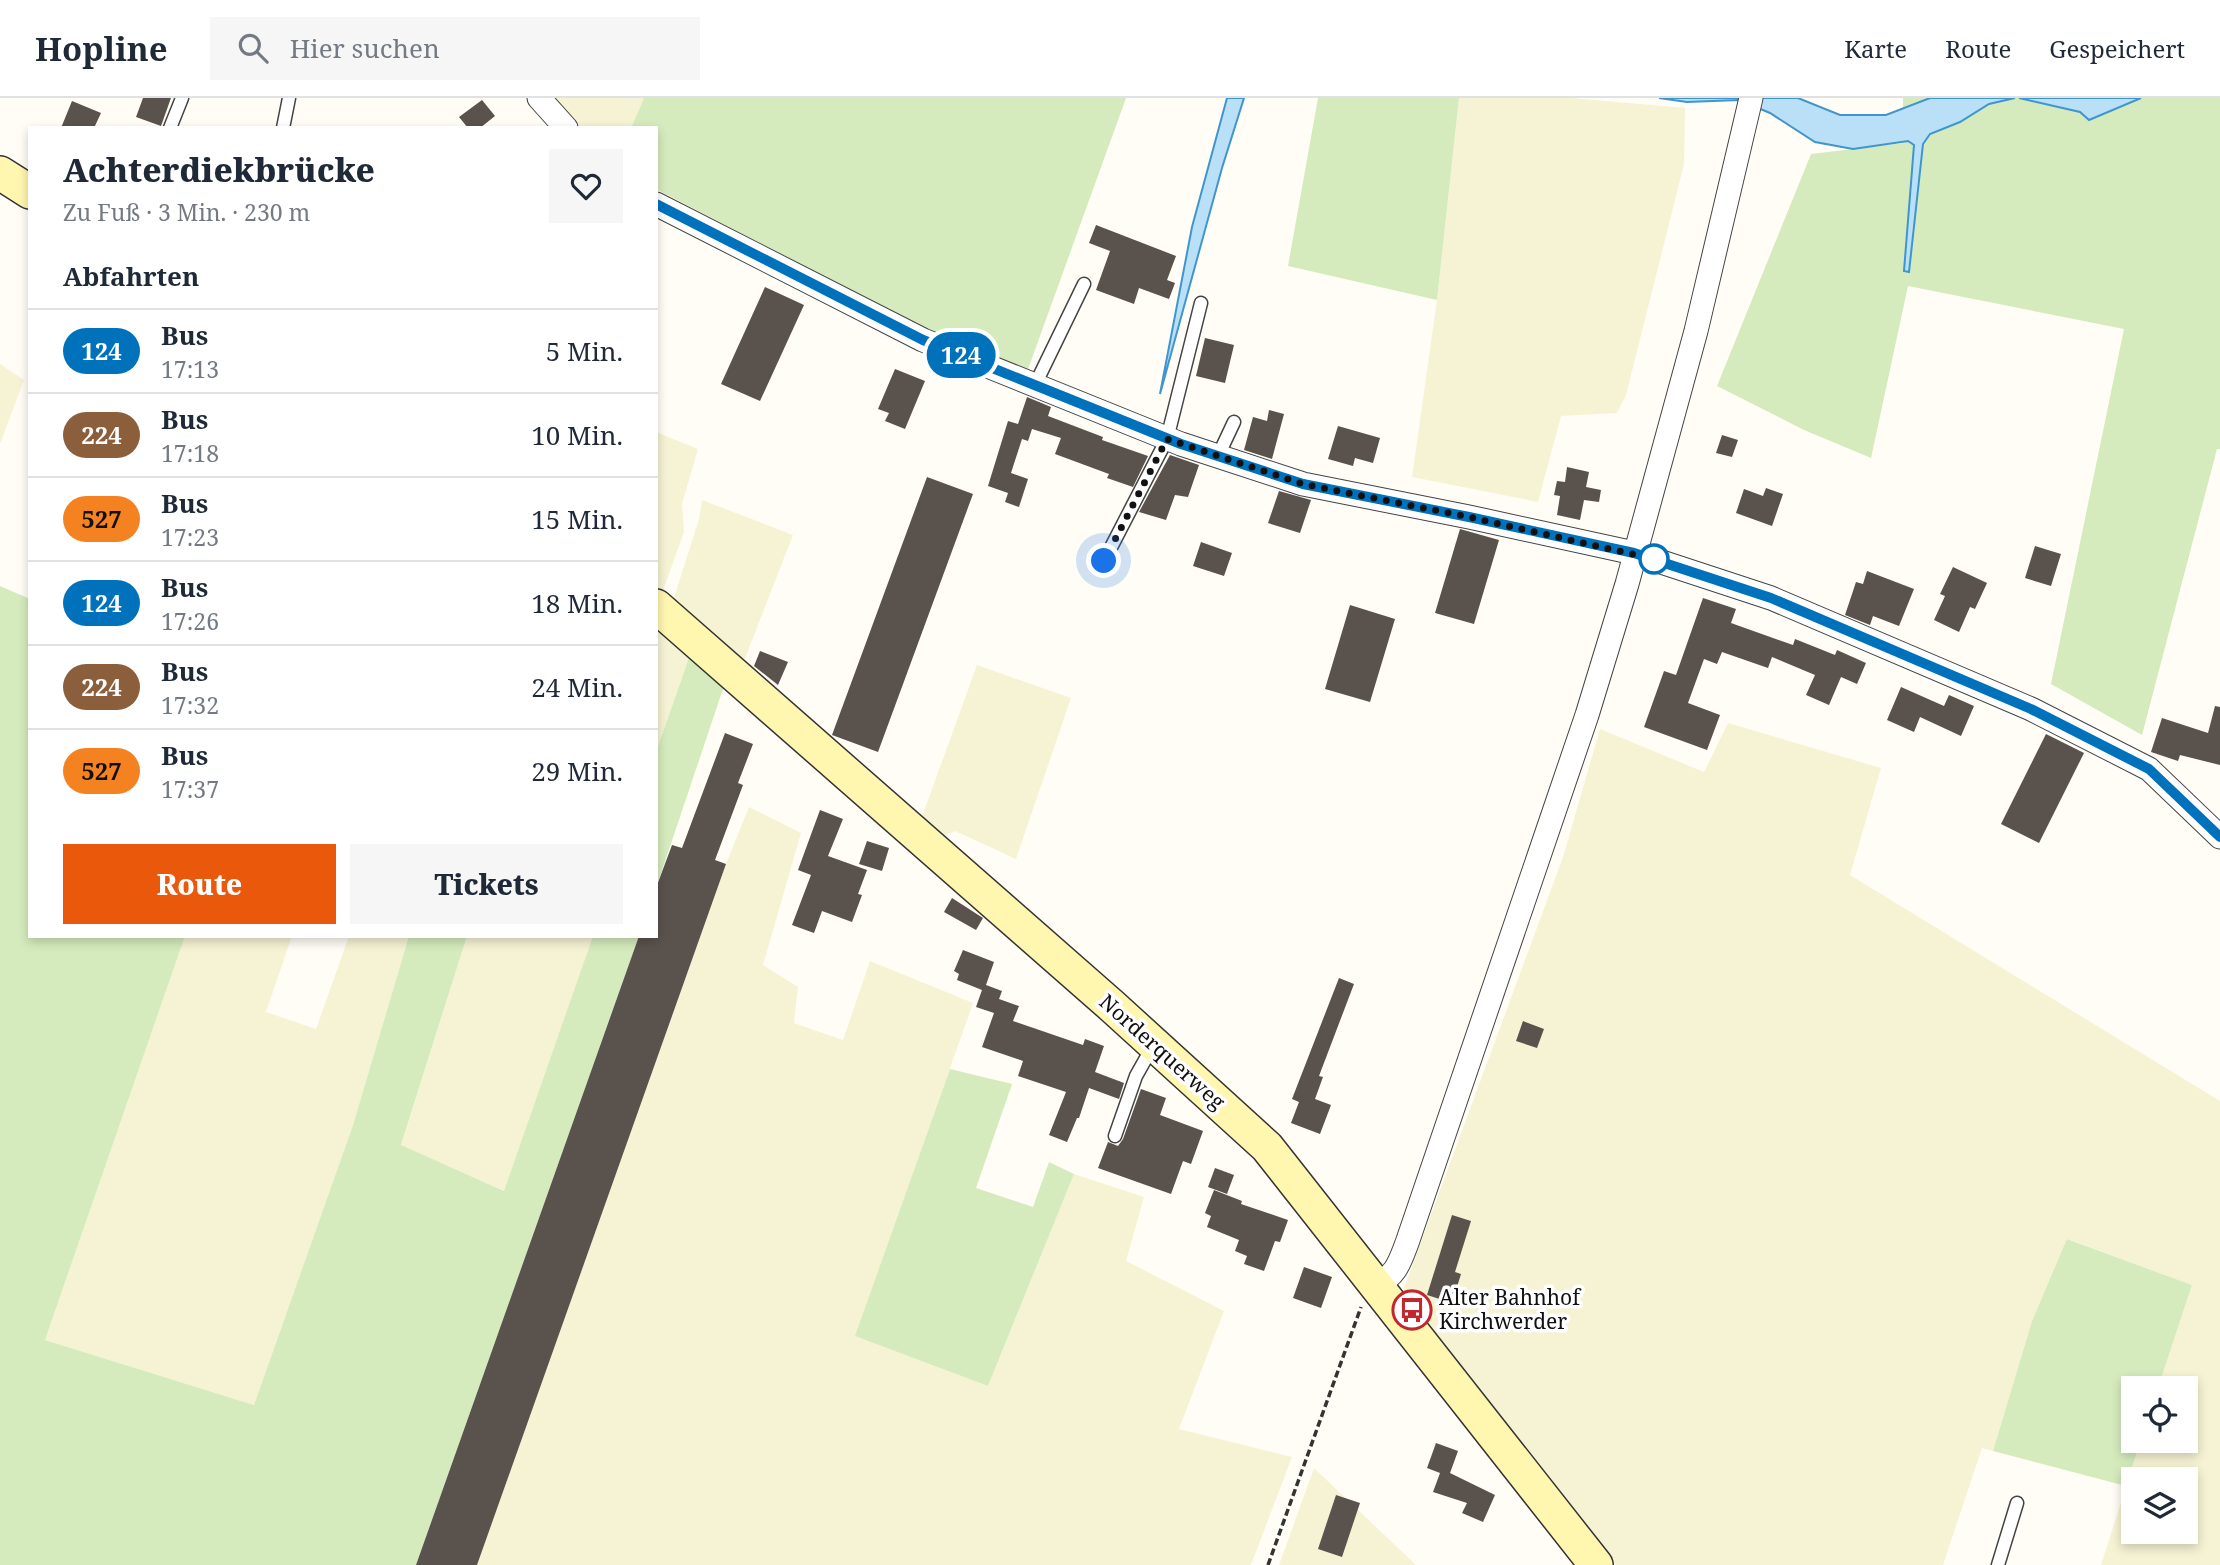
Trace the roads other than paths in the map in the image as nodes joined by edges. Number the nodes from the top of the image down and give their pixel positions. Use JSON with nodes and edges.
{"nodes":[{"id":1,"x":181,"y":98,"type":"edge"},
{"id":2,"x":289,"y":98,"type":"edge"},
{"id":3,"x":539,"y":98,"type":"edge"},
{"id":4,"x":1751,"y":98,"type":"edge"},
{"id":5,"x":171,"y":126,"type":"edge"},
{"id":6,"x":283,"y":126,"type":"edge"},
{"id":7,"x":564,"y":126,"type":"edge"},
{"id":8,"x":0,"y":173,"type":"edge"},
{"id":9,"x":28,"y":191,"type":"edge"},
{"id":10,"x":658,"y":205,"type":"edge"},
{"id":11,"x":1084,"y":284,"type":"dead end"},
{"id":12,"x":1201,"y":303,"type":"dead end"},
{"id":13,"x":1035,"y":385,"type":"junction"},
{"id":14,"x":1234,"y":422,"type":"dead end"},
{"id":15,"x":1167,"y":439,"type":"junction"},
{"id":16,"x":1218,"y":456,"type":"junction"},
{"id":17,"x":1634,"y":553,"type":"junction"},
{"id":18,"x":1104,"y":561,"type":"dead end"},
{"id":19,"x":658,"y":608,"type":"edge"},
{"id":20,"x":2220,"y":837,"type":"edge"},
{"id":21,"x":1154,"y":1044,"type":"junction"},
{"id":22,"x":1115,"y":1136,"type":"dead end"},
{"id":23,"x":1377,"y":1284,"type":"junction"},
{"id":24,"x":2017,"y":1503,"type":"dead end"},
{"id":25,"x":1596,"y":1565,"type":"edge"},
{"id":26,"x":1998,"y":1565,"type":"edge"}],
"edges":[{"from":1,"to":5,"type":"lane"},
{"from":2,"to":6,"type":"lane"},
{"from":3,"to":7,"type":"street"},
{"from":4,"to":17,"type":"street"},
{"from":8,"to":9,"type":"street"},
{"from":10,"to":13,"type":"street"},
{"from":11,"to":13,"type":"lane"},
{"from":12,"to":15,"type":"lane"},
{"from":13,"to":15,"type":"street"},
{"from":14,"to":16,"type":"lane"},
{"from":15,"to":16,"type":"street"},
{"from":15,"to":18,"type":"lane"},
{"from":16,"to":17,"type":"street"},
{"from":17,"to":20,"type":"street"},
{"from":17,"to":23,"type":"street"},
{"from":19,"to":21,"type":"street","name":"Norderquerweg"},
{"from":21,"to":22,"type":"lane"},
{"from":21,"to":23,"type":"street","name":"Norderquerweg"},
{"from":23,"to":25,"type":"street","name":"Norderquerweg"},
{"from":24,"to":26,"type":"lane"}]}
